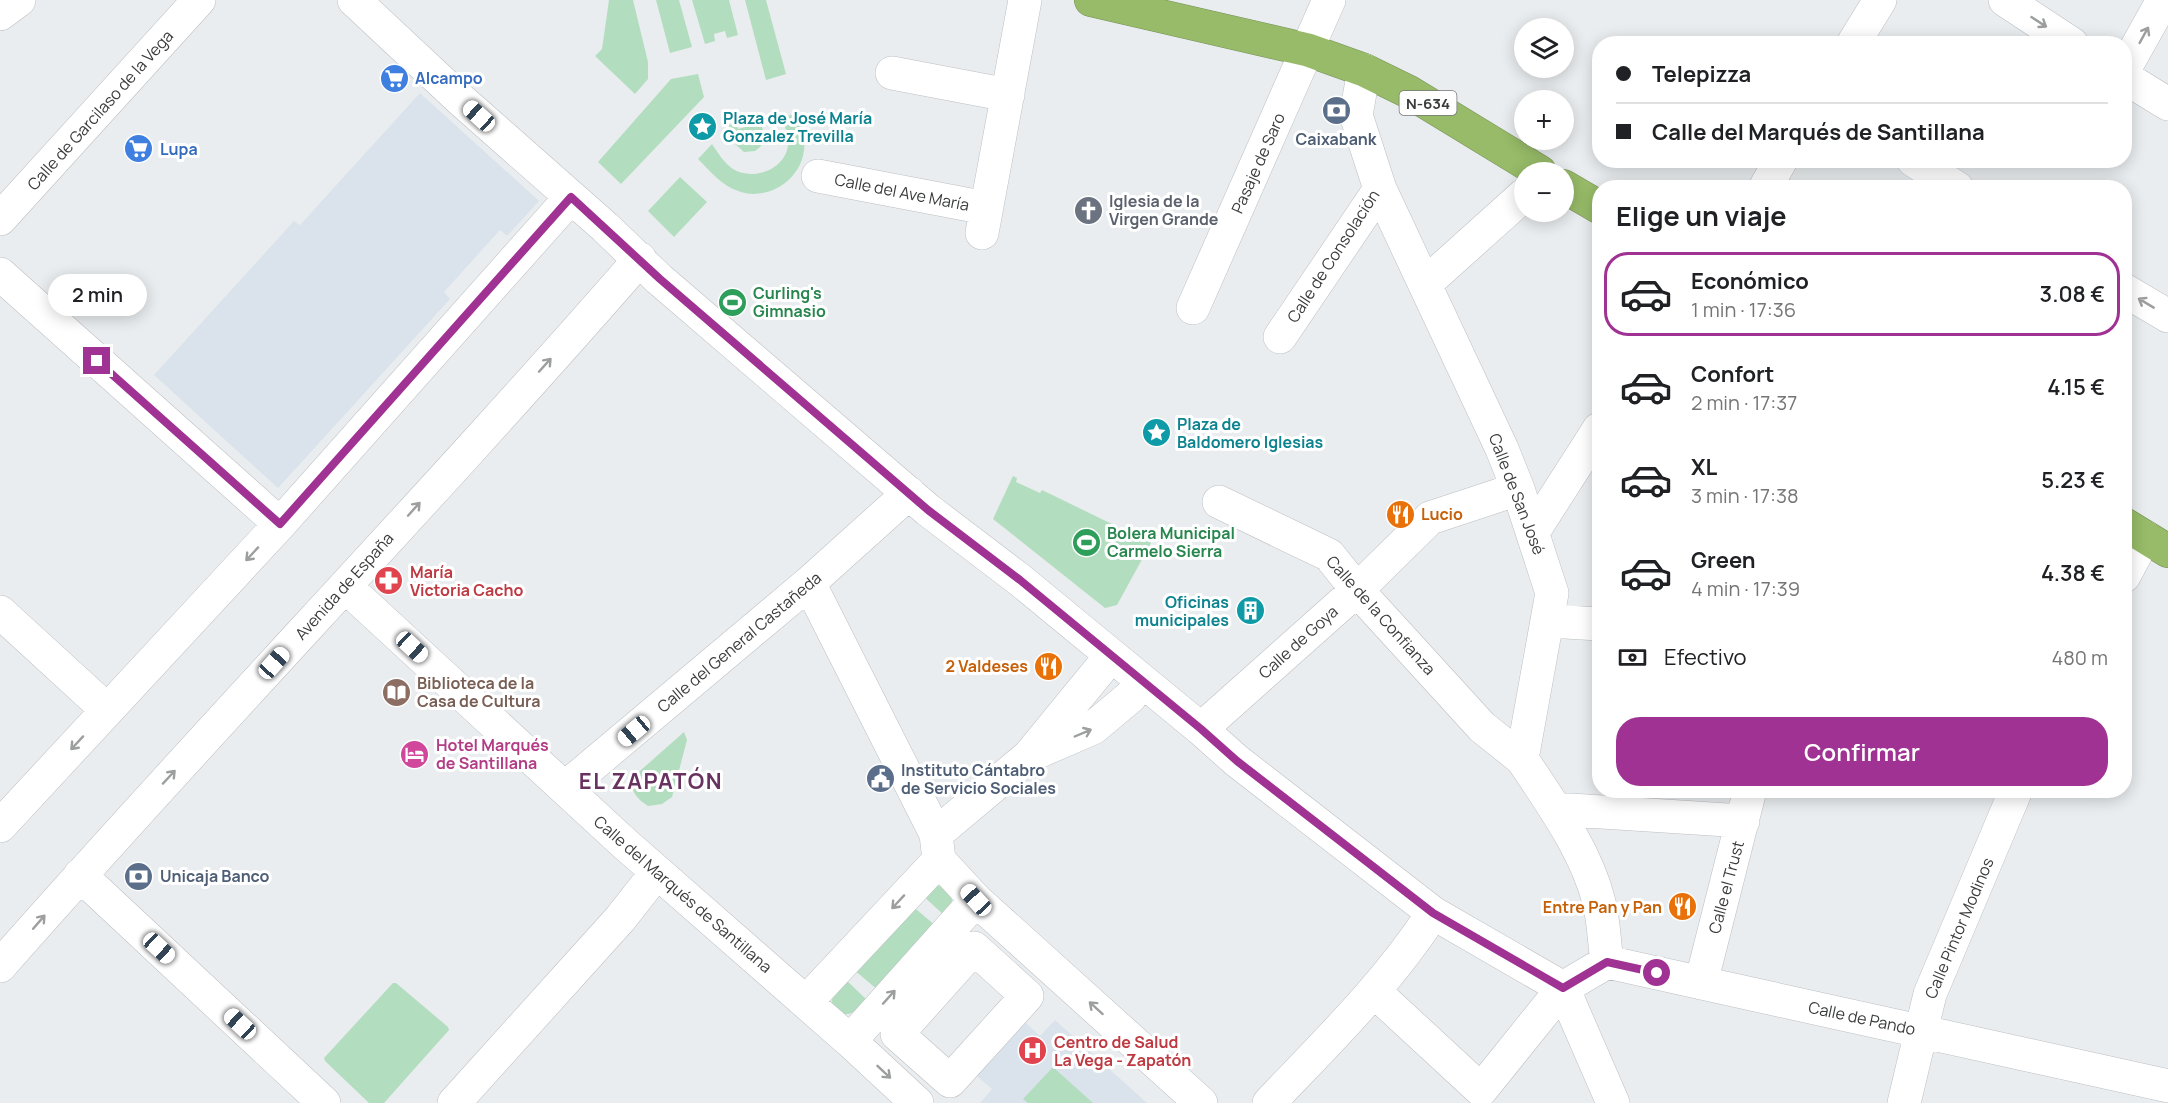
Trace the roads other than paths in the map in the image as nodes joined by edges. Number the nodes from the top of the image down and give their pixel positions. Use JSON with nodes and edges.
{"nodes":[{"id":1,"x":19,"y":0,"type":"edge"},
{"id":2,"x":198,"y":0,"type":"edge"},
{"id":3,"x":354,"y":0,"type":"edge"},
{"id":4,"x":1025,"y":0,"type":"edge"},
{"id":5,"x":1091,"y":0,"type":"edge"},
{"id":6,"x":1329,"y":0,"type":"edge"},
{"id":7,"x":1880,"y":0,"type":"edge"},
{"id":8,"x":2005,"y":0,"type":"edge"},
{"id":9,"x":2163,"y":0,"type":"edge"},
{"id":10,"x":0,"y":14,"type":"edge"},
{"id":11,"x":1858,"y":36,"type":"edge"},
{"id":12,"x":2060,"y":36,"type":"edge"},
{"id":13,"x":1308,"y":50,"type":"junction"},
{"id":14,"x":2132,"y":56,"type":"edge"},
{"id":15,"x":1364,"y":70,"type":"junction"},
{"id":16,"x":891,"y":74,"type":"dead end"},
{"id":17,"x":2132,"y":81,"type":"edge"},
{"id":18,"x":1008,"y":95,"type":"junction"},
{"id":19,"x":2168,"y":104,"type":"edge"},
{"id":20,"x":1524,"y":162,"type":"edge"},
{"id":21,"x":1926,"y":168,"type":"edge"},
{"id":22,"x":818,"y":176,"type":"dead end"},
{"id":23,"x":1944,"y":180,"type":"edge"},
{"id":24,"x":1380,"y":189,"type":"junction"},
{"id":25,"x":1574,"y":192,"type":"edge"},
{"id":26,"x":571,"y":197,"type":"junction"},
{"id":27,"x":1592,"y":203,"type":"edge"},
{"id":28,"x":1514,"y":204,"type":"edge"},
{"id":29,"x":0,"y":219,"type":"edge"},
{"id":30,"x":640,"y":259,"type":"junction"},
{"id":31,"x":0,"y":274,"type":"edge"},
{"id":32,"x":1425,"y":284,"type":"junction"},
{"id":33,"x":2132,"y":295,"type":"edge"},
{"id":34,"x":1192,"y":308,"type":"dead end"},
{"id":35,"x":2168,"y":316,"type":"edge"},
{"id":36,"x":1280,"y":337,"type":"dead end"},
{"id":37,"x":1592,"y":440,"type":"edge"},
{"id":38,"x":1518,"y":489,"type":"junction"},
{"id":39,"x":909,"y":493,"type":"junction"},
{"id":40,"x":1219,"y":502,"type":"dead end"},
{"id":41,"x":280,"y":524,"type":"junction"},
{"id":42,"x":1533,"y":532,"type":"junction"},
{"id":43,"x":2146,"y":537,"type":"edge"},
{"id":44,"x":2132,"y":562,"type":"edge"},
{"id":45,"x":809,"y":583,"type":"junction"},
{"id":46,"x":345,"y":586,"type":"junction"},
{"id":47,"x":1357,"y":590,"type":"junction"},
{"id":48,"x":0,"y":612,"type":"edge"},
{"id":49,"x":1549,"y":621,"type":"junction"},
{"id":50,"x":1592,"y":624,"type":"edge"},
{"id":51,"x":1111,"y":656,"type":"junction"},
{"id":52,"x":1142,"y":681,"type":"junction"},
{"id":53,"x":107,"y":710,"type":"junction"},
{"id":54,"x":1201,"y":729,"type":"junction"},
{"id":55,"x":1029,"y":756,"type":"junction"},
{"id":56,"x":1522,"y":759,"type":"junction"},
{"id":57,"x":565,"y":788,"type":"junction"},
{"id":58,"x":2014,"y":798,"type":"edge"},
{"id":59,"x":1747,"y":806,"type":"edge"},
{"id":60,"x":1555,"y":809,"type":"junction"},
{"id":61,"x":4,"y":815,"type":"edge"},
{"id":62,"x":937,"y":847,"type":"junction"},
{"id":63,"x":657,"y":872,"type":"junction"},
{"id":64,"x":80,"y":874,"type":"junction"},
{"id":65,"x":976,"y":900,"type":"junction"},
{"id":66,"x":1433,"y":913,"type":"junction"},
{"id":67,"x":1607,"y":962,"type":"junction"},
{"id":68,"x":0,"y":966,"type":"edge"},
{"id":69,"x":1701,"y":983,"type":"junction"},
{"id":70,"x":1563,"y":988,"type":"junction"},
{"id":71,"x":1375,"y":992,"type":"junction"},
{"id":72,"x":806,"y":1002,"type":"junction"},
{"id":73,"x":1921,"y":1031,"type":"junction"},
{"id":74,"x":850,"y":1041,"type":"junction"},
{"id":75,"x":2168,"y":1086,"type":"edge"},
{"id":76,"x":324,"y":1103,"type":"edge"},
{"id":77,"x":454,"y":1103,"type":"edge"},
{"id":78,"x":917,"y":1103,"type":"edge"},
{"id":79,"x":1201,"y":1103,"type":"edge"},
{"id":80,"x":1269,"y":1103,"type":"edge"},
{"id":81,"x":1613,"y":1103,"type":"edge"},
{"id":82,"x":1904,"y":1103,"type":"edge"}],
"edges":[{"from":1,"to":10,"type":"street"},
{"from":2,"to":29,"type":"street","name":"Calle de Garcilaso de la Vega"},
{"from":3,"to":26,"type":"street"},
{"from":4,"to":18,"type":"street"},
{"from":5,"to":13,"type":"highway","number":"N-634"},
{"from":6,"to":13,"type":"street"},
{"from":7,"to":11,"type":"street"},
{"from":8,"to":12,"type":"street","one_way":true},
{"from":14,"to":9,"type":"street","one_way":true},
{"from":13,"to":15,"type":"highway","number":"N-634"},
{"from":13,"to":34,"type":"street","name":"Pasaje de Saro"},
{"from":15,"to":20,"type":"highway","number":"N-634"},
{"from":15,"to":24,"type":"street","name":"Calle de Consolación"},
{"from":16,"to":18,"type":"street"},
{"from":17,"to":19,"type":"street"},
{"from":18,"to":22,"type":"street","name":"Calle del Ave María"},
{"from":21,"to":23,"type":"street"},
{"from":24,"to":32,"type":"street","name":"Calle de San José"},
{"from":24,"to":36,"type":"street","name":"Calle de Consolación"},
{"from":25,"to":27,"type":"highway"},
{"from":26,"to":30,"type":"street"},
{"from":26,"to":41,"type":"street"},
{"from":28,"to":32,"type":"street"},
{"from":30,"to":39,"type":"street"},
{"from":46,"to":30,"type":"street","name":"Avenida de España","one_way":true},
{"from":31,"to":41,"type":"street"},
{"from":32,"to":38,"type":"street","name":"Calle de San José"},
{"from":35,"to":33,"type":"street","one_way":true},
{"from":37,"to":42,"type":"street"},
{"from":38,"to":42,"type":"street","name":"Calle de San José"},
{"from":38,"to":47,"type":"street","name":"Calle de Goya"},
{"from":39,"to":45,"type":"street","name":"Calle del General Castañeda"},
{"from":39,"to":51,"type":"street"},
{"from":40,"to":47,"type":"street","name":"Calle de la Confianza"},
{"from":41,"to":53,"type":"street","one_way":true},
{"from":42,"to":49,"type":"street","name":"Calle de San José"},
{"from":43,"to":44,"type":"street"},
{"from":45,"to":57,"type":"street","name":"Calle del General Castañeda"},
{"from":45,"to":62,"type":"street"},
{"from":46,"to":57,"type":"street","name":"Calle del Marqués de Santillana"},
{"from":64,"to":46,"type":"street","name":"Avenida de España","one_way":true},
{"from":47,"to":54,"type":"street","name":"Calle de Goya"},
{"from":47,"to":56,"type":"street","name":"Calle de la Confianza"},
{"from":48,"to":53,"type":"street"},
{"from":49,"to":50,"type":"street"},
{"from":49,"to":56,"type":"street","name":"Calle de San José"},
{"from":51,"to":52,"type":"street"},
{"from":51,"to":55,"type":"street"},
{"from":52,"to":54,"type":"street"},
{"from":55,"to":52,"type":"street","one_way":true},
{"from":53,"to":61,"type":"street","one_way":true},
{"from":54,"to":66,"type":"street"},
{"from":55,"to":62,"type":"street"},
{"from":56,"to":60,"type":"street"},
{"from":57,"to":63,"type":"street","name":"Calle del Marqués de Santillana"},
{"from":58,"to":73,"type":"street","name":"Calle Pintor Modinos"},
{"from":59,"to":60,"type":"street"},
{"from":59,"to":69,"type":"street","name":"Calle el Trust"},
{"from":60,"to":67,"type":"street"},
{"from":62,"to":65,"type":"street"},
{"from":62,"to":72,"type":"street","one_way":true},
{"from":63,"to":72,"type":"street","name":"Calle del Marqués de Santillana"},
{"from":63,"to":77,"type":"street"},
{"from":68,"to":64,"type":"street","name":"Avenida de España","one_way":true},
{"from":64,"to":76,"type":"street"},
{"from":74,"to":65,"type":"street","one_way":true},
{"from":79,"to":65,"type":"street","one_way":true},
{"from":66,"to":70,"type":"street"},
{"from":66,"to":71,"type":"street"},
{"from":67,"to":69,"type":"street","name":"Calle de Pando"},
{"from":67,"to":70,"type":"street"},
{"from":69,"to":73,"type":"street","name":"Calle de Pando"},
{"from":70,"to":71,"type":"street"},
{"from":70,"to":81,"type":"street"},
{"from":71,"to":80,"type":"street"},
{"from":72,"to":74,"type":"street","name":"Calle del Marqués de Santillana"},
{"from":73,"to":75,"type":"street","name":"Calle de Pando"},
{"from":73,"to":82,"type":"street","name":"Calle Pintor Modinos"},
{"from":74,"to":78,"type":"street","name":"Calle del Marqués de Santillana","one_way":true}]}
